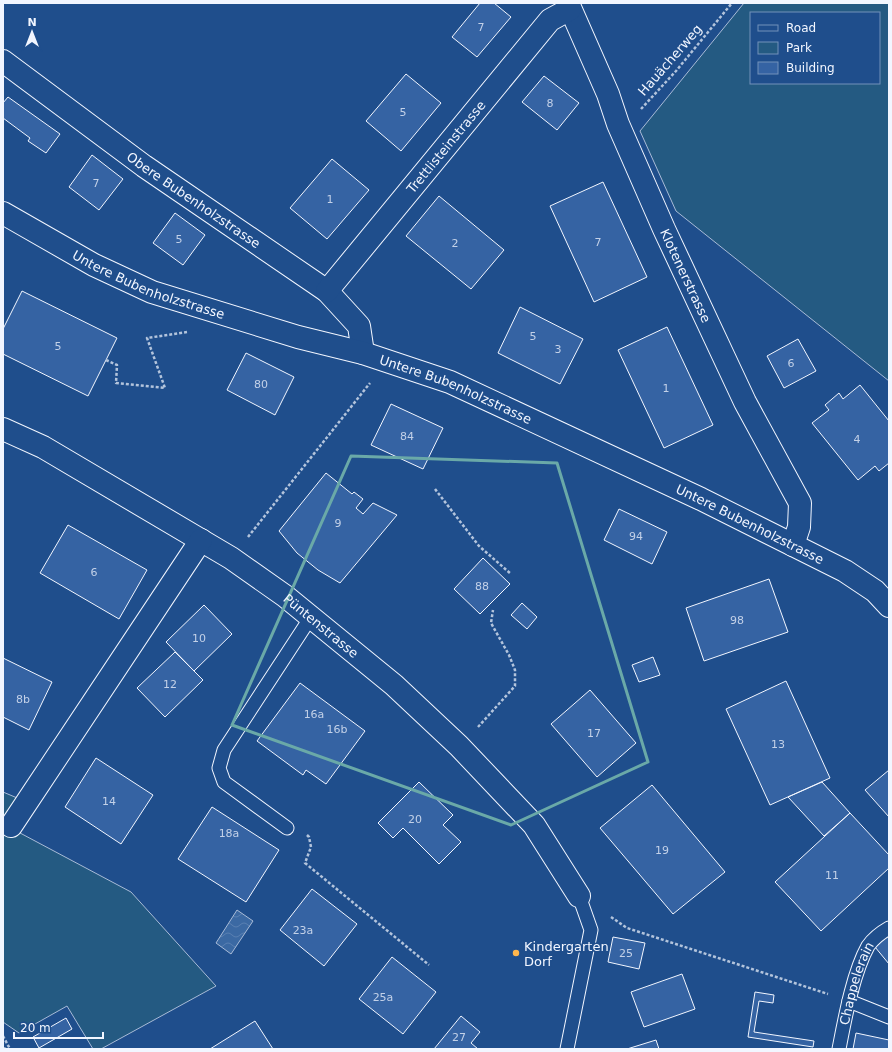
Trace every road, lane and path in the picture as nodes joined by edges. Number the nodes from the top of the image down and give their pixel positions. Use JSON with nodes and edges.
{"nodes":[{"id":1,"x":732,"y":3,"type":"edge"},
{"id":2,"x":569,"y":6,"type":"edge"},
{"id":3,"x":3,"y":61,"type":"edge"},
{"id":4,"x":618,"y":124,"type":"junction"},
{"id":5,"x":3,"y":213,"type":"edge"},
{"id":6,"x":327,"y":291,"type":"junction"},
{"id":7,"x":190,"y":327,"type":"dead end"},
{"id":8,"x":363,"y":353,"type":"junction"},
{"id":9,"x":106,"y":360,"type":"dead end"},
{"id":10,"x":385,"y":361,"type":"junction"},
{"id":11,"x":3,"y":429,"type":"edge"},
{"id":12,"x":435,"y":489,"type":"dead end"},
{"id":13,"x":257,"y":525,"type":"dead end"},
{"id":14,"x":201,"y":540,"type":"junction"},
{"id":15,"x":793,"y":545,"type":"junction"},
{"id":16,"x":511,"y":574,"type":"dead end"},
{"id":17,"x":889,"y":606,"type":"edge"},
{"id":18,"x":493,"y":610,"type":"dead end"},
{"id":19,"x":311,"y":617,"type":"junction"},
{"id":20,"x":459,"y":746,"type":"junction"},
{"id":21,"x":11,"y":826,"type":"dead end"},
{"id":22,"x":287,"y":828,"type":"joint"},
{"id":23,"x":579,"y":896,"type":"junction"},
{"id":24,"x":889,"y":928,"type":"edge"},
{"id":25,"x":428,"y":965,"type":"dead end"},
{"id":26,"x":849,"y":1001,"type":"junction"},
{"id":27,"x":889,"y":1017,"type":"edge"},
{"id":28,"x":3,"y":1036,"type":"edge"},
{"id":29,"x":3,"y":1048,"type":"edge"},
{"id":30,"x":6,"y":1049,"type":"edge"},
{"id":31,"x":10,"y":1049,"type":"edge"},
{"id":32,"x":567,"y":1049,"type":"edge"},
{"id":33,"x":839,"y":1049,"type":"edge"}],
"edges":[{"from":1,"to":4,"type":"path","name":"Hauächerweg"},
{"from":2,"to":4,"type":"street","name":"Klotenerstrasse"},
{"from":2,"to":6,"type":"street","name":"Trettlisteinstrasse"},
{"from":3,"to":6,"type":"street","name":"Obere Bubenholzstrasse"},
{"from":4,"to":15,"type":"street","name":"Klotenerstrasse"},
{"from":5,"to":8,"type":"street","name":"Untere Bubenholzstrasse"},
{"from":6,"to":8,"type":"street","name":"Obere Bubenholzstrasse"},
{"from":7,"to":9,"type":"path"},
{"from":8,"to":10,"type":"street","name":"Untere Bubenholzstrasse"},
{"from":10,"to":13,"type":"path"},
{"from":10,"to":15,"type":"street","name":"Untere Bubenholzstrasse"},
{"from":11,"to":14,"type":"street","name":"Püntenstrasse"},
{"from":12,"to":16,"type":"path"},
{"from":14,"to":19,"type":"street","name":"Püntenstrasse"},
{"from":14,"to":21,"type":"street"},
{"from":15,"to":17,"type":"street","name":"Untere Bubenholzstrasse"},
{"from":18,"to":20,"type":"path"},
{"from":19,"to":20,"type":"street","name":"Püntenstrasse"},
{"from":19,"to":22,"type":"lane"},
{"from":20,"to":23,"type":"street","name":"Püntenstrasse"},
{"from":22,"to":25,"type":"path"},
{"from":23,"to":26,"type":"path"},
{"from":23,"to":32,"type":"lane"},
{"from":24,"to":26,"type":"lane","name":"Chappelerain"},
{"from":26,"to":27,"type":"lane"},
{"from":26,"to":33,"type":"lane","name":"Chappelerain"},
{"from":28,"to":31,"type":"path"},
{"from":29,"to":30,"type":"path"}]}
